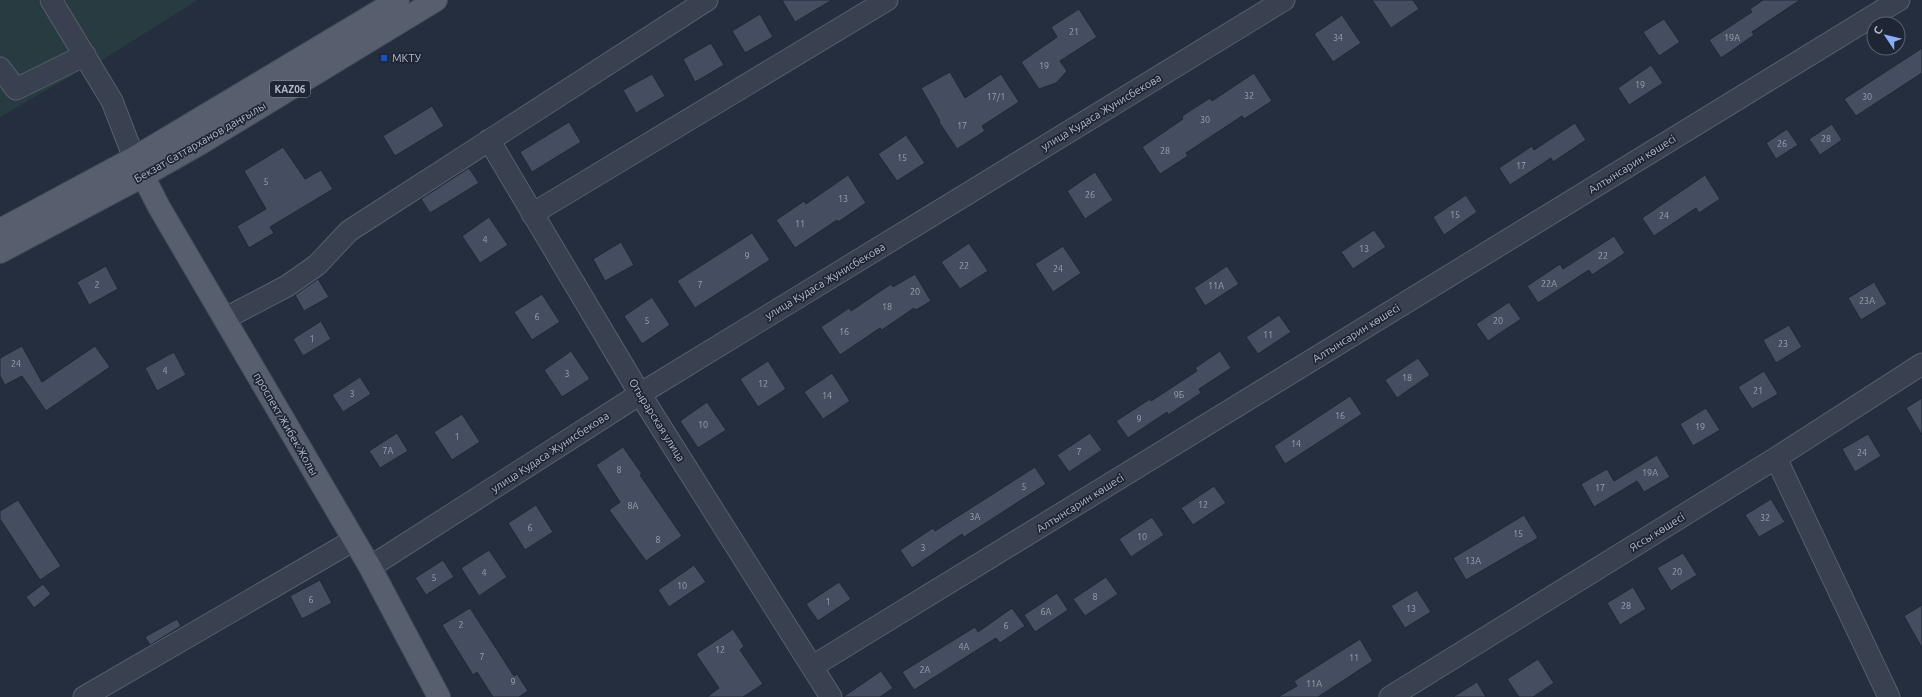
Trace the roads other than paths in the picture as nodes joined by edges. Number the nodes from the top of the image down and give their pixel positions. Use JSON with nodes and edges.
{"nodes":[{"id":1,"x":51,"y":0,"type":"edge"},
{"id":2,"x":398,"y":0,"type":"edge"},
{"id":3,"x":436,"y":0,"type":"edge"},
{"id":4,"x":707,"y":0,"type":"edge"},
{"id":5,"x":887,"y":0,"type":"edge"},
{"id":6,"x":1284,"y":0,"type":"edge"},
{"id":7,"x":1899,"y":0,"type":"edge"},
{"id":8,"x":85,"y":55,"type":"junction"},
{"id":9,"x":0,"y":68,"type":"edge"},
{"id":10,"x":489,"y":140,"type":"junction"},
{"id":11,"x":139,"y":167,"type":"junction"},
{"id":12,"x":532,"y":214,"type":"junction"},
{"id":13,"x":0,"y":230,"type":"edge"},
{"id":14,"x":0,"y":252,"type":"edge"},
{"id":15,"x":224,"y":319,"type":"junction"},
{"id":16,"x":1922,"y":364,"type":"edge"},
{"id":17,"x":640,"y":394,"type":"junction"},
{"id":18,"x":1776,"y":458,"type":"junction"},
{"id":19,"x":354,"y":540,"type":"junction"},
{"id":20,"x":370,"y":567,"type":"junction"},
{"id":21,"x":813,"y":666,"type":"junction"},
{"id":22,"x":435,"y":695,"type":"edge"},
{"id":23,"x":84,"y":697,"type":"edge"},
{"id":24,"x":831,"y":697,"type":"edge"},
{"id":25,"x":1390,"y":697,"type":"edge"},
{"id":26,"x":1889,"y":697,"type":"edge"}],
"edges":[{"from":1,"to":8,"type":"street"},
{"from":2,"to":11,"type":"main road","name":"Бекзат Саттарханов даңғылы","number":"KАZ06"},
{"from":3,"to":11,"type":"main road","name":"Бекзат Саттарханов даңғылы","number":"KАZ06"},
{"from":4,"to":10,"type":"street"},
{"from":5,"to":12,"type":"street"},
{"from":6,"to":17,"type":"street","name":"улица Кудаса Жунисбекова"},
{"from":7,"to":21,"type":"street","name":"Алтынсарин көшесі"},
{"from":8,"to":9,"type":"street"},
{"from":8,"to":11,"type":"street"},
{"from":10,"to":12,"type":"street","name":"Отырарская улица"},
{"from":10,"to":15,"type":"street"},
{"from":11,"to":13,"type":"main road","name":"Бекзат Саттарханов даңғылы","number":"KАZ06"},
{"from":11,"to":14,"type":"main road","name":"Бекзат Саттарханов даңғылы","number":"KАZ06"},
{"from":11,"to":15,"type":"main road","name":"проспект Жибек Жолы"},
{"from":12,"to":17,"type":"street","name":"Отырарская улица"},
{"from":15,"to":19,"type":"main road","name":"проспект Жибек Жолы"},
{"from":16,"to":18,"type":"street","name":"Яссы көшесі"},
{"from":17,"to":20,"type":"street","name":"улица Кудаса Жунисбекова"},
{"from":17,"to":21,"type":"street","name":"Отырарская улица"},
{"from":18,"to":25,"type":"street","name":"Яссы көшесі"},
{"from":18,"to":26,"type":"street"},
{"from":19,"to":20,"type":"main road","name":"проспект Жибек Жолы"},
{"from":19,"to":23,"type":"street"},
{"from":20,"to":22,"type":"main road","name":"проспект Жибек Жолы"},
{"from":21,"to":24,"type":"street","name":"Отырарская улица"}]}
